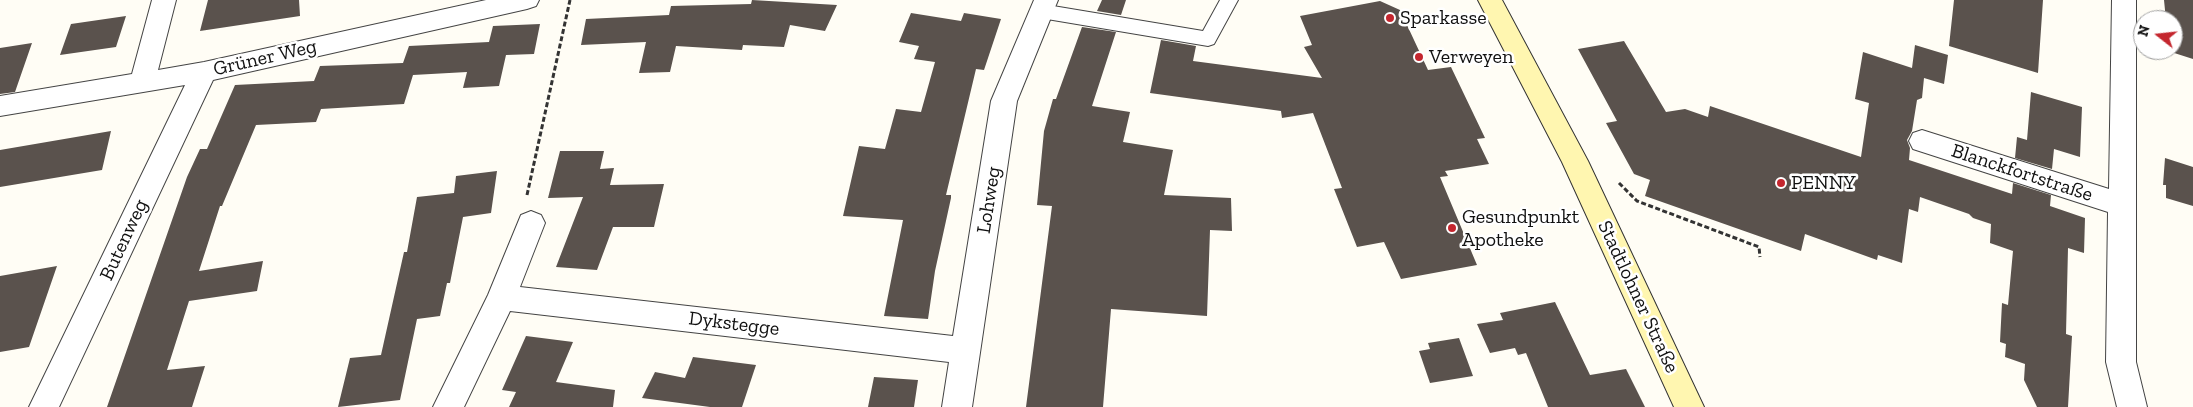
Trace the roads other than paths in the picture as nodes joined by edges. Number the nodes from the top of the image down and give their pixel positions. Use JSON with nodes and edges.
{"nodes":[{"id":1,"x":164,"y":0,"type":"edge"},
{"id":2,"x":527,"y":0,"type":"edge"},
{"id":3,"x":1229,"y":0,"type":"edge"},
{"id":4,"x":1490,"y":0,"type":"edge"},
{"id":5,"x":2124,"y":0,"type":"edge"},
{"id":6,"x":1042,"y":3,"type":"edge"},
{"id":7,"x":204,"y":72,"type":"junction"},
{"id":8,"x":142,"y":83,"type":"junction"},
{"id":9,"x":0,"y":106,"type":"edge"},
{"id":10,"x":1922,"y":141,"type":"dead end"},
{"id":11,"x":2122,"y":205,"type":"junction"},
{"id":12,"x":531,"y":223,"type":"road end"},
{"id":13,"x":502,"y":297,"type":"junction"},
{"id":14,"x":966,"y":352,"type":"junction"},
{"id":15,"x":44,"y":407,"type":"edge"},
{"id":16,"x":448,"y":407,"type":"edge"},
{"id":17,"x":957,"y":407,"type":"edge"},
{"id":18,"x":1689,"y":407,"type":"edge"},
{"id":19,"x":2132,"y":407,"type":"edge"}],
"edges":[{"from":1,"to":8,"type":"street"},
{"from":2,"to":7,"type":"street","name":"Grüner Weg"},
{"from":3,"to":6,"type":"lane"},
{"from":4,"to":18,"type":"main road","name":"Stadtlohner Straße"},
{"from":5,"to":11,"type":"street","name":"Blanckfortstraße"},
{"from":6,"to":14,"type":"street","name":"Lohweg"},
{"from":7,"to":8,"type":"street","name":"Grüner Weg"},
{"from":7,"to":15,"type":"street","name":"Butenweg"},
{"from":8,"to":9,"type":"street","name":"Grüner Weg"},
{"from":10,"to":11,"type":"street","name":"Blanckfortstraße"},
{"from":11,"to":19,"type":"street","name":"Blanckfortstraße"},
{"from":12,"to":13,"type":"street"},
{"from":13,"to":14,"type":"street","name":"Dykstegge"},
{"from":13,"to":16,"type":"street"},
{"from":14,"to":17,"type":"street","name":"Lohweg"}]}
